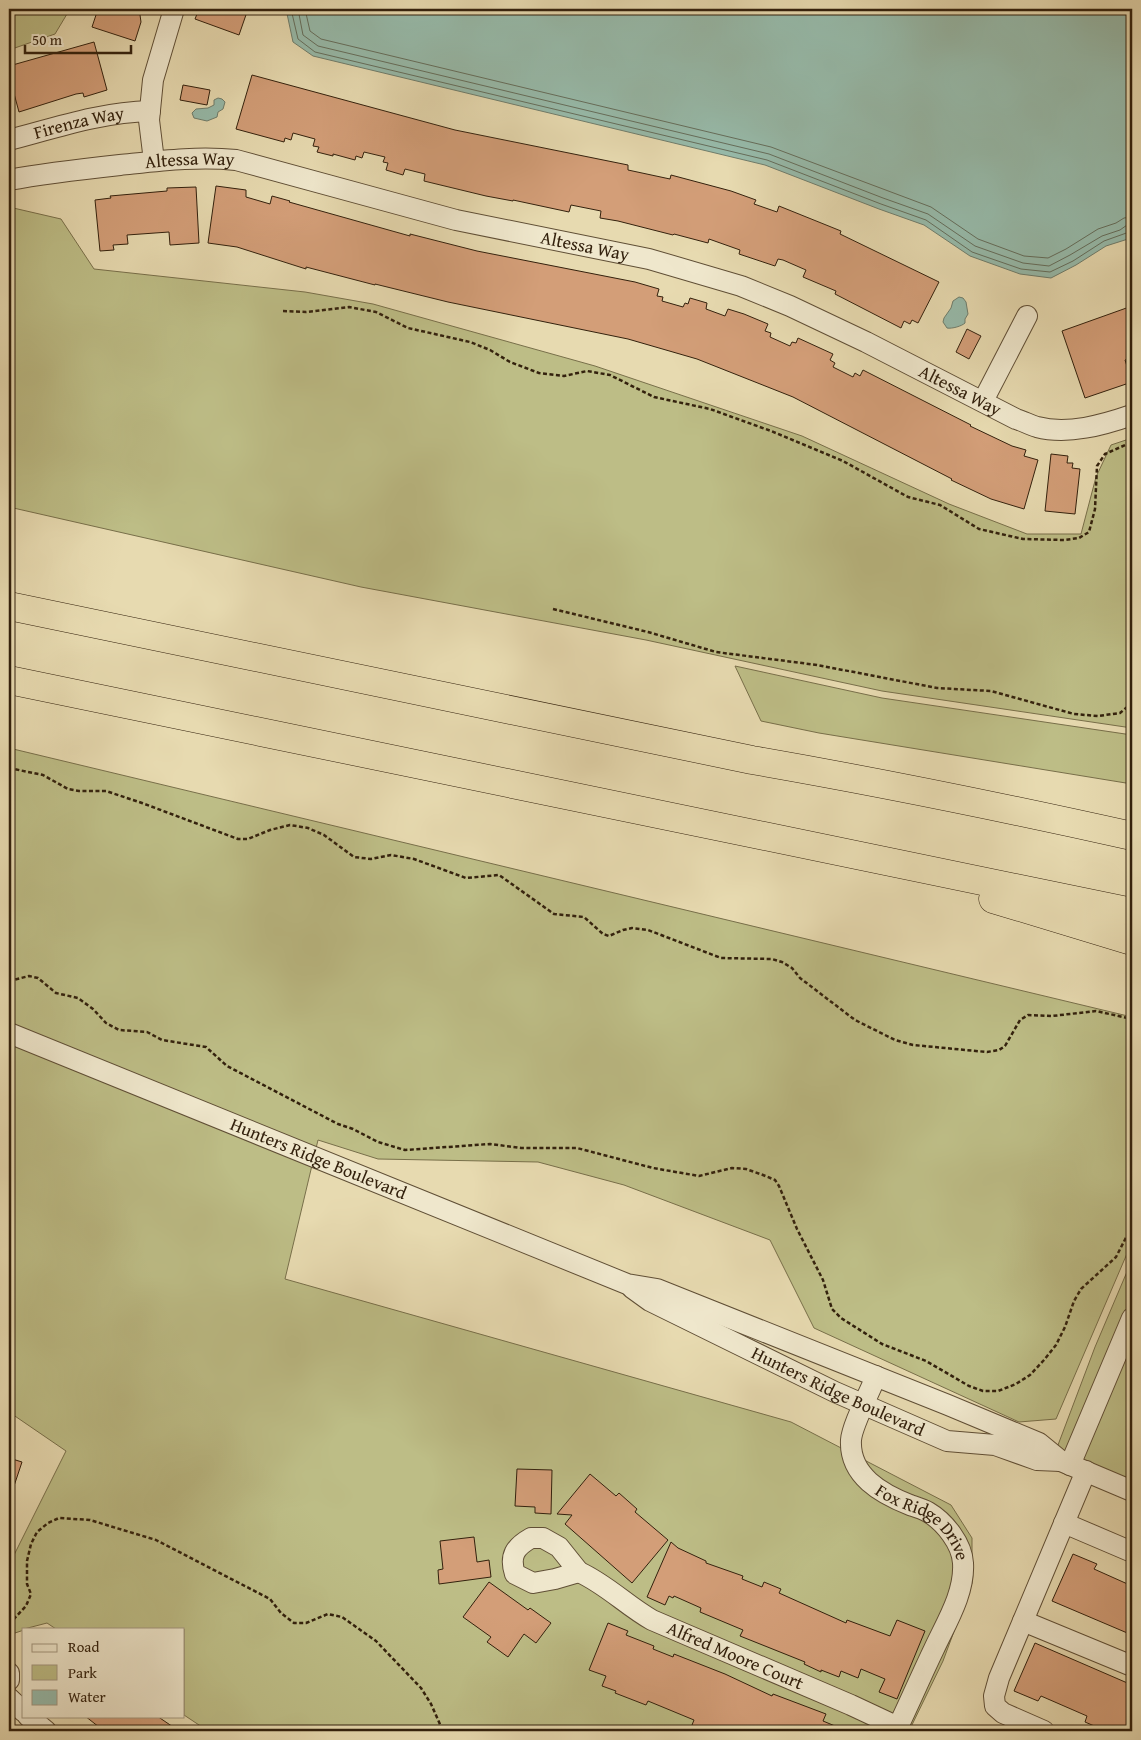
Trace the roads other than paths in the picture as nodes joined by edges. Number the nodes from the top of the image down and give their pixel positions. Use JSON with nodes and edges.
{"nodes":[{"id":1,"x":174,"y":9,"type":"edge"},
{"id":2,"x":150,"y":111,"type":"junction"},
{"id":3,"x":9,"y":140,"type":"edge"},
{"id":4,"x":154,"y":161,"type":"junction"},
{"id":5,"x":9,"y":180,"type":"edge"},
{"id":6,"x":1027,"y":316,"type":"dead end"},
{"id":7,"x":983,"y":401,"type":"junction"},
{"id":8,"x":1132,"y":415,"type":"edge"},
{"id":9,"x":9,"y":606,"type":"edge"},
{"id":10,"x":9,"y":680,"type":"edge"},
{"id":11,"x":984,"y":803,"type":"junction"},
{"id":12,"x":1132,"y":822,"type":"edge"},
{"id":13,"x":1132,"y":836,"type":"edge"},
{"id":14,"x":871,"y":857,"type":"junction"},
{"id":15,"x":1132,"y":912,"type":"edge"},
{"id":16,"x":1132,"y":941,"type":"edge"},
{"id":17,"x":9,"y":1033,"type":"edge"},
{"id":18,"x":627,"y":1284,"type":"junction"},
{"id":19,"x":1132,"y":1318,"type":"edge"},
{"id":20,"x":876,"y":1376,"type":"junction"},
{"id":21,"x":864,"y":1405,"type":"junction"},
{"id":22,"x":1072,"y":1466,"type":"junction"},
{"id":23,"x":1132,"y":1490,"type":"edge"},
{"id":24,"x":1064,"y":1524,"type":"junction"},
{"id":25,"x":1132,"y":1552,"type":"edge"},
{"id":26,"x":579,"y":1572,"type":"dead end"},
{"id":27,"x":1024,"y":1621,"type":"junction"},
{"id":28,"x":1132,"y":1666,"type":"edge"},
{"id":29,"x":9,"y":1673,"type":"edge"},
{"id":30,"x":9,"y":1680,"type":"edge"},
{"id":31,"x":9,"y":1698,"type":"edge"},
{"id":32,"x":22,"y":1710,"type":"edge"},
{"id":33,"x":30,"y":1718,"type":"edge"},
{"id":34,"x":897,"y":1729,"type":"edge"},
{"id":35,"x":46,"y":1731,"type":"edge"},
{"id":36,"x":1044,"y":1731,"type":"edge"}],
"edges":[{"from":1,"to":2,"type":"street"},
{"from":2,"to":3,"type":"street","name":"Firenza Way"},
{"from":2,"to":4,"type":"street"},
{"from":4,"to":5,"type":"street","name":"Altessa Way"},
{"from":4,"to":7,"type":"street","name":"Altessa Way"},
{"from":6,"to":7,"type":"street"},
{"from":7,"to":8,"type":"street","name":"Altessa Way"},
{"from":9,"to":11,"type":"highway"},
{"from":10,"to":14,"type":"highway"},
{"from":11,"to":12,"type":"highway"},
{"from":11,"to":13,"type":"highway"},
{"from":14,"to":15,"type":"highway"},
{"from":14,"to":16,"type":"highway"},
{"from":17,"to":18,"type":"street","name":"Hunters Ridge Boulevard"},
{"from":18,"to":20,"type":"street","name":"Hunters Ridge Boulevard"},
{"from":18,"to":21,"type":"street","name":"Hunters Ridge Boulevard"},
{"from":19,"to":22,"type":"street"},
{"from":20,"to":21,"type":"street","name":"Fox Ridge Drive"},
{"from":20,"to":22,"type":"street","name":"Hunters Ridge Boulevard"},
{"from":21,"to":22,"type":"street","name":"Hunters Ridge Boulevard"},
{"from":21,"to":34,"type":"street","name":"Fox Ridge Drive"},
{"from":22,"to":23,"type":"street","name":"Hunters Ridge Boulevard"},
{"from":22,"to":24,"type":"street"},
{"from":24,"to":25,"type":"street"},
{"from":24,"to":27,"type":"street"},
{"from":26,"to":34,"type":"street","name":"Alfred Moore Court"},
{"from":27,"to":28,"type":"street"},
{"from":27,"to":36,"type":"street"},
{"from":29,"to":30,"type":"street"},
{"from":31,"to":32,"type":"street"},
{"from":33,"to":35,"type":"street"}]}
